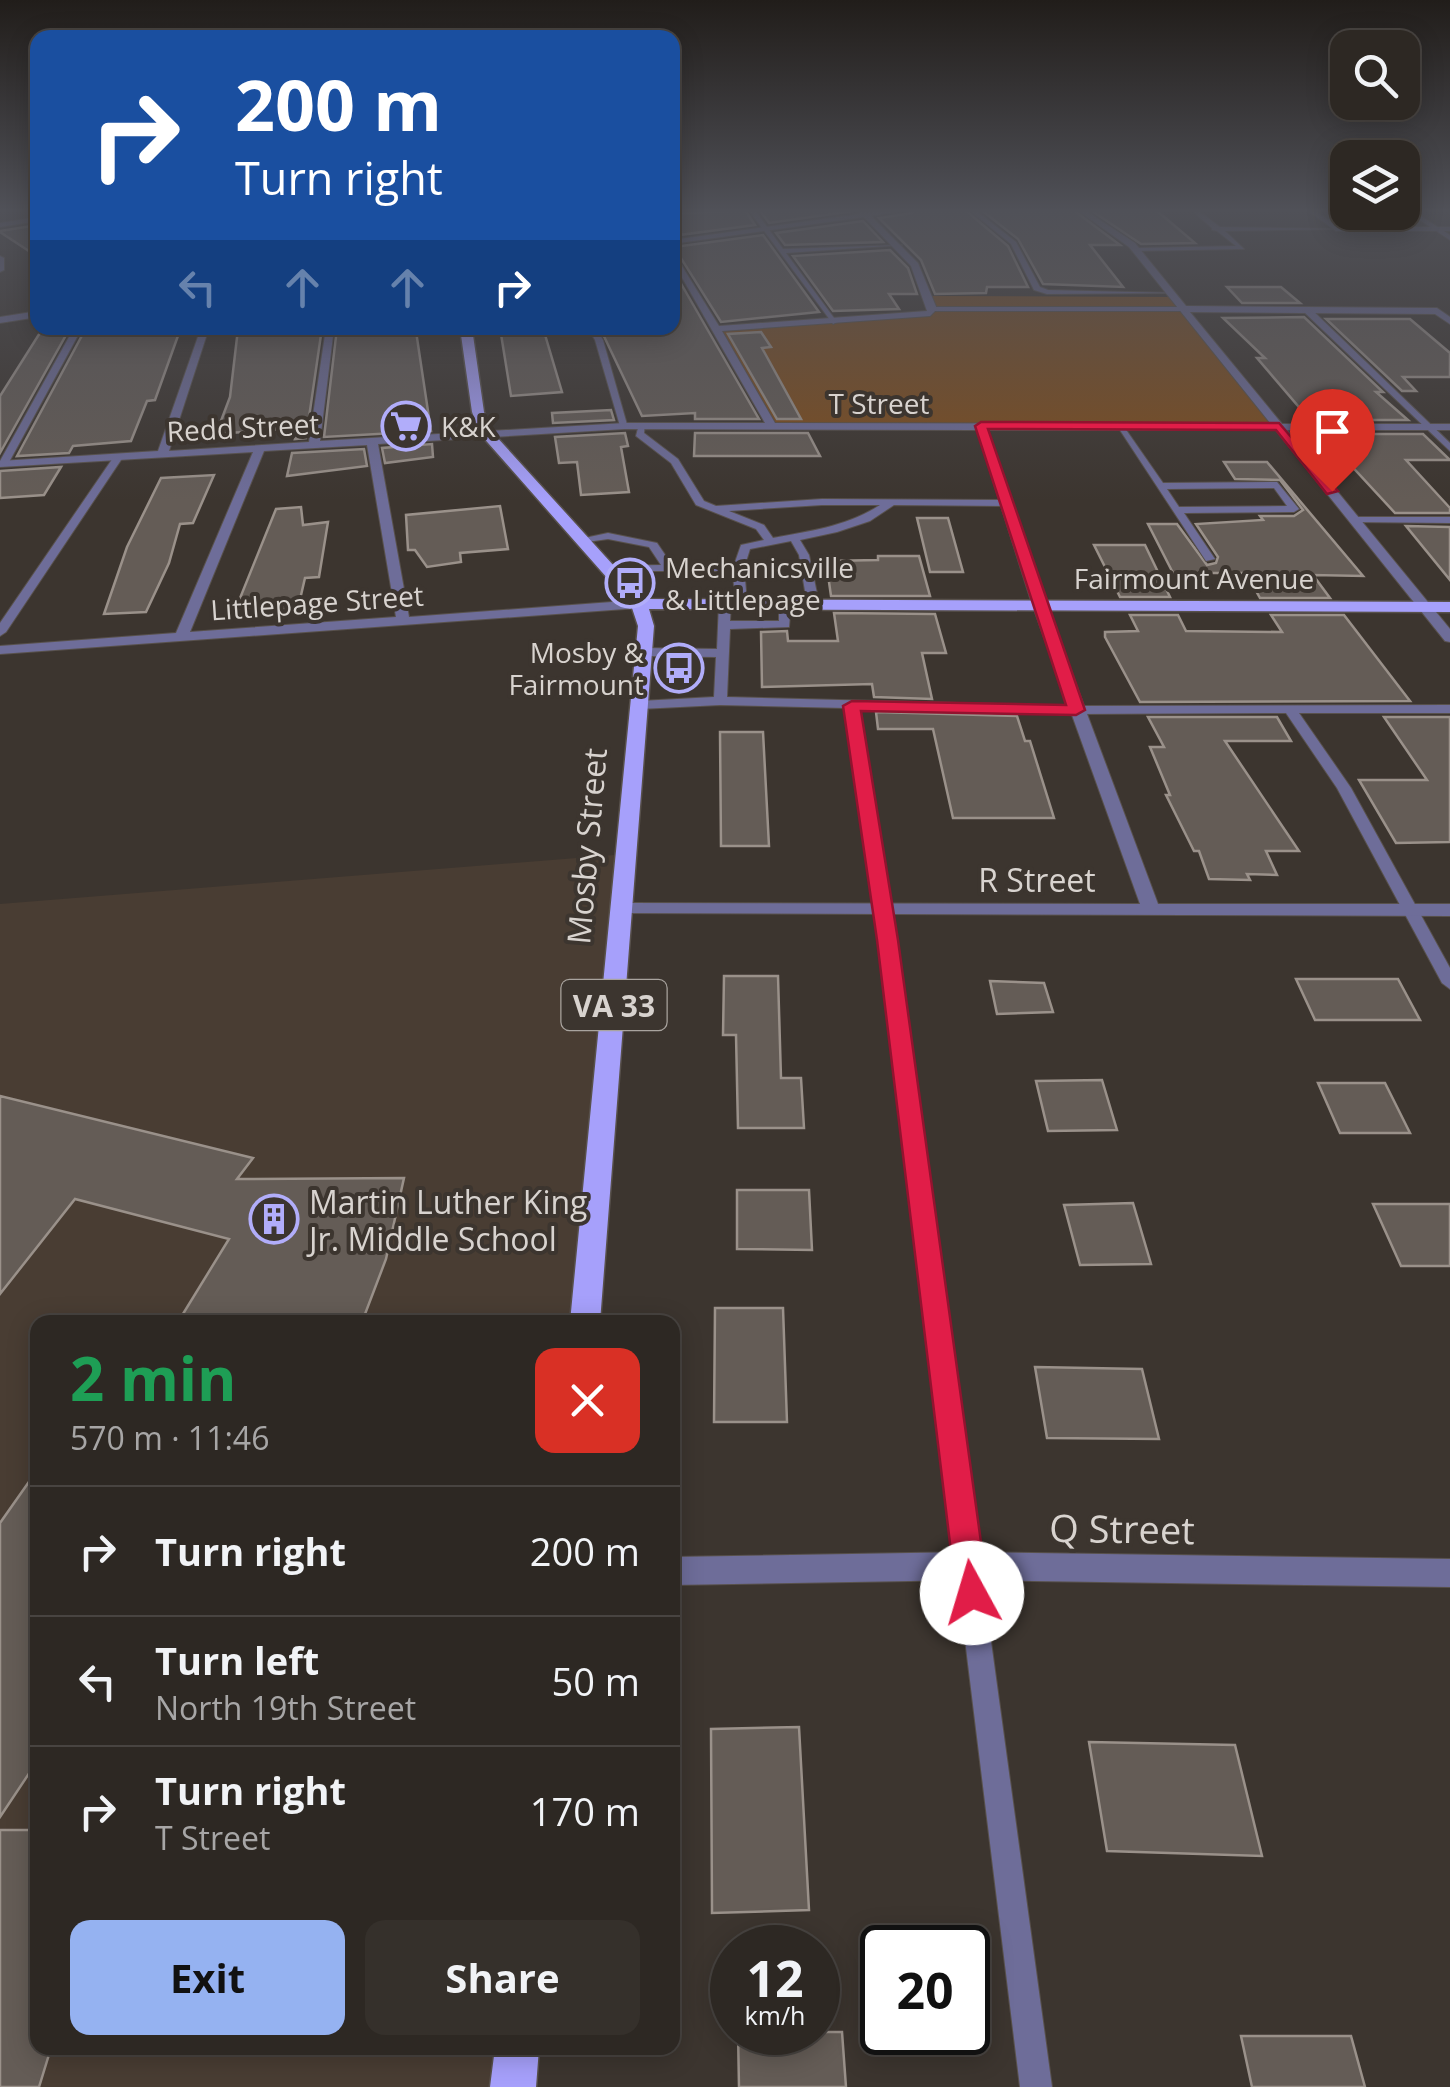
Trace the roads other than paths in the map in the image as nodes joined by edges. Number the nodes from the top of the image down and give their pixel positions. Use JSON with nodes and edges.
{"nodes":[{"id":1,"x":703,"y":306,"type":"edge"},
{"id":2,"x":821,"y":306,"type":"edge"},
{"id":3,"x":1183,"y":306,"type":"edge"},
{"id":4,"x":933,"y":309,"type":"joint"},
{"id":5,"x":1306,"y":309,"type":"junction"},
{"id":6,"x":1186,"y":310,"type":"junction"},
{"id":7,"x":30,"y":315,"type":"edge"},
{"id":8,"x":0,"y":320,"type":"edge"},
{"id":9,"x":1450,"y":321,"type":"edge"},
{"id":10,"x":832,"y":322,"type":"junction"},
{"id":11,"x":716,"y":329,"type":"junction"},
{"id":12,"x":74,"y":335,"type":"edge"},
{"id":13,"x":203,"y":335,"type":"edge"},
{"id":14,"x":329,"y":335,"type":"edge"},
{"id":15,"x":467,"y":335,"type":"edge"},
{"id":16,"x":596,"y":335,"type":"edge"},
{"id":17,"x":770,"y":425,"type":"junction"},
{"id":18,"x":625,"y":426,"type":"junction"},
{"id":19,"x":642,"y":426,"type":"junction"},
{"id":20,"x":981,"y":426,"type":"junction"},
{"id":21,"x":1119,"y":426,"type":"junction"},
{"id":22,"x":1279,"y":426,"type":"junction"},
{"id":23,"x":1430,"y":427,"type":"junction"},
{"id":24,"x":1450,"y":428,"type":"edge"},
{"id":25,"x":488,"y":434,"type":"junction"},
{"id":26,"x":372,"y":442,"type":"junction"},
{"id":27,"x":314,"y":446,"type":"junction"},
{"id":28,"x":1450,"y":448,"type":"edge"},
{"id":29,"x":260,"y":449,"type":"junction"},
{"id":30,"x":162,"y":454,"type":"junction"},
{"id":31,"x":118,"y":457,"type":"junction"},
{"id":32,"x":2,"y":464,"type":"edge"},
{"id":33,"x":1160,"y":486,"type":"junction"},
{"id":34,"x":892,"y":502,"type":"junction"},
{"id":35,"x":1006,"y":503,"type":"junction"},
{"id":36,"x":714,"y":510,"type":"junction"},
{"id":37,"x":1177,"y":510,"type":"junction"},
{"id":38,"x":1355,"y":520,"type":"junction"},
{"id":39,"x":1450,"y":520,"type":"edge"},
{"id":40,"x":580,"y":540,"type":"junction"},
{"id":41,"x":768,"y":540,"type":"junction"},
{"id":42,"x":795,"y":540,"type":"junction"},
{"id":43,"x":1210,"y":559,"type":"dead end"},
{"id":44,"x":666,"y":565,"type":"junction"},
{"id":45,"x":606,"y":568,"type":"junction"},
{"id":46,"x":738,"y":568,"type":"junction"},
{"id":47,"x":733,"y":602,"type":"junction"},
{"id":48,"x":785,"y":603,"type":"junction"},
{"id":49,"x":814,"y":603,"type":"junction"},
{"id":50,"x":638,"y":604,"type":"junction"},
{"id":51,"x":1039,"y":604,"type":"junction"},
{"id":52,"x":1426,"y":607,"type":"junction"},
{"id":53,"x":1450,"y":607,"type":"edge"},
{"id":54,"x":403,"y":621,"type":"junction"},
{"id":55,"x":724,"y":625,"type":"junction"},
{"id":56,"x":0,"y":632,"type":"edge"},
{"id":57,"x":180,"y":638,"type":"junction"},
{"id":58,"x":1450,"y":638,"type":"edge"},
{"id":59,"x":0,"y":650,"type":"edge"},
{"id":60,"x":644,"y":652,"type":"junction"},
{"id":61,"x":722,"y":653,"type":"junction"},
{"id":62,"x":720,"y":702,"type":"junction"},
{"id":63,"x":640,"y":705,"type":"junction"},
{"id":64,"x":852,"y":706,"type":"junction"},
{"id":65,"x":1450,"y":708,"type":"edge"},
{"id":66,"x":1290,"y":709,"type":"junction"},
{"id":67,"x":1076,"y":710,"type":"junction"},
{"id":68,"x":882,"y":908,"type":"junction"},
{"id":69,"x":623,"y":909,"type":"junction"},
{"id":70,"x":1151,"y":909,"type":"junction"},
{"id":71,"x":1410,"y":910,"type":"junction"},
{"id":72,"x":1450,"y":910,"type":"edge"},
{"id":73,"x":1450,"y":983,"type":"edge"},
{"id":74,"x":586,"y":1315,"type":"edge"},
{"id":75,"x":969,"y":1566,"type":"junction"},
{"id":76,"x":680,"y":1571,"type":"edge"},
{"id":77,"x":1450,"y":1573,"type":"edge"},
{"id":78,"x":516,"y":2055,"type":"edge"},
{"id":79,"x":513,"y":2087,"type":"edge"},
{"id":80,"x":1036,"y":2087,"type":"edge"}],
"edges":[{"from":1,"to":11,"type":"street"},
{"from":2,"to":10,"type":"lane"},
{"from":3,"to":6,"type":"street"},
{"from":4,"to":6,"type":"lane"},
{"from":4,"to":10,"type":"street"},
{"from":5,"to":6,"type":"street"},
{"from":5,"to":9,"type":"street"},
{"from":5,"to":23,"type":"lane"},
{"from":6,"to":22,"type":"street"},
{"from":7,"to":8,"type":"street"},
{"from":10,"to":11,"type":"street"},
{"from":11,"to":17,"type":"street"},
{"from":12,"to":32,"type":"lane"},
{"from":13,"to":30,"type":"street"},
{"from":14,"to":27,"type":"street"},
{"from":15,"to":25,"type":"main road"},
{"from":16,"to":18,"type":"lane"},
{"from":17,"to":19,"type":"street","name":"T Street"},
{"from":17,"to":20,"type":"street","name":"T Street"},
{"from":18,"to":19,"type":"street","name":"T Street"},
{"from":18,"to":25,"type":"street","name":"T Street"},
{"from":19,"to":36,"type":"lane"},
{"from":20,"to":21,"type":"street","name":"T Street"},
{"from":20,"to":35,"type":"street"},
{"from":21,"to":22,"type":"street","name":"T Street"},
{"from":21,"to":33,"type":"lane"},
{"from":22,"to":23,"type":"street","name":"T Street"},
{"from":22,"to":38,"type":"street"},
{"from":23,"to":24,"type":"street","name":"T Street"},
{"from":23,"to":28,"type":"lane"},
{"from":25,"to":26,"type":"street","name":"Redd Street"},
{"from":25,"to":40,"type":"main road"},
{"from":26,"to":27,"type":"street","name":"Redd Street"},
{"from":26,"to":54,"type":"street"},
{"from":27,"to":29,"type":"street","name":"Redd Street"},
{"from":29,"to":30,"type":"street","name":"Redd Street"},
{"from":29,"to":57,"type":"street"},
{"from":30,"to":31,"type":"street","name":"Redd Street"},
{"from":31,"to":32,"type":"street","name":"Redd Street"},
{"from":31,"to":56,"type":"lane"},
{"from":33,"to":37,"type":"lane"},
{"from":33,"to":37,"type":"lane"},
{"from":34,"to":35,"type":"lane"},
{"from":34,"to":36,"type":"lane"},
{"from":34,"to":42,"type":"lane"},
{"from":35,"to":51,"type":"street"},
{"from":36,"to":41,"type":"lane"},
{"from":37,"to":43,"type":"lane"},
{"from":38,"to":39,"type":"lane"},
{"from":38,"to":52,"type":"street"},
{"from":40,"to":44,"type":"lane"},
{"from":40,"to":45,"type":"main road"},
{"from":41,"to":42,"type":"lane"},
{"from":41,"to":46,"type":"lane"},
{"from":42,"to":49,"type":"lane"},
{"from":44,"to":45,"type":"lane"},
{"from":44,"to":46,"type":"lane"},
{"from":45,"to":50,"type":"main road"},
{"from":46,"to":47,"type":"lane"},
{"from":47,"to":48,"type":"main road","name":"Fairmount Avenue"},
{"from":47,"to":50,"type":"main road","name":"Fairmount Avenue"},
{"from":47,"to":55,"type":"lane"},
{"from":48,"to":49,"type":"main road","name":"Fairmount Avenue"},
{"from":48,"to":55,"type":"lane"},
{"from":49,"to":51,"type":"main road","name":"Fairmount Avenue"},
{"from":50,"to":54,"type":"street","name":"Littlepage Street"},
{"from":50,"to":60,"type":"main road","name":"Mosby Street","number":"VA 33"},
{"from":51,"to":52,"type":"main road","name":"Fairmount Avenue"},
{"from":51,"to":67,"type":"street"},
{"from":52,"to":53,"type":"main road","name":"Fairmount Avenue"},
{"from":52,"to":58,"type":"street"},
{"from":54,"to":57,"type":"street","name":"Littlepage Street"},
{"from":55,"to":61,"type":"lane"},
{"from":57,"to":59,"type":"street","name":"Littlepage Street"},
{"from":60,"to":61,"type":"lane"},
{"from":60,"to":63,"type":"main road","name":"Mosby Street","number":"VA 33"},
{"from":61,"to":62,"type":"lane"},
{"from":62,"to":63,"type":"lane"},
{"from":62,"to":64,"type":"lane"},
{"from":63,"to":69,"type":"main road","name":"Mosby Street","number":"VA 33"},
{"from":64,"to":67,"type":"lane"},
{"from":64,"to":68,"type":"lane"},
{"from":65,"to":66,"type":"lane"},
{"from":66,"to":67,"type":"lane"},
{"from":66,"to":71,"type":"lane"},
{"from":67,"to":70,"type":"street"},
{"from":68,"to":69,"type":"street","name":"R Street"},
{"from":68,"to":70,"type":"street","name":"R Street"},
{"from":68,"to":75,"type":"lane"},
{"from":69,"to":74,"type":"main road","name":"Mosby Street","number":"VA 33"},
{"from":70,"to":71,"type":"street","name":"R Street"},
{"from":71,"to":72,"type":"street","name":"R Street"},
{"from":71,"to":73,"type":"lane"},
{"from":75,"to":76,"type":"street","name":"Q Street"},
{"from":75,"to":77,"type":"street","name":"Q Street"},
{"from":75,"to":80,"type":"lane"},
{"from":78,"to":79,"type":"main road"}]}
